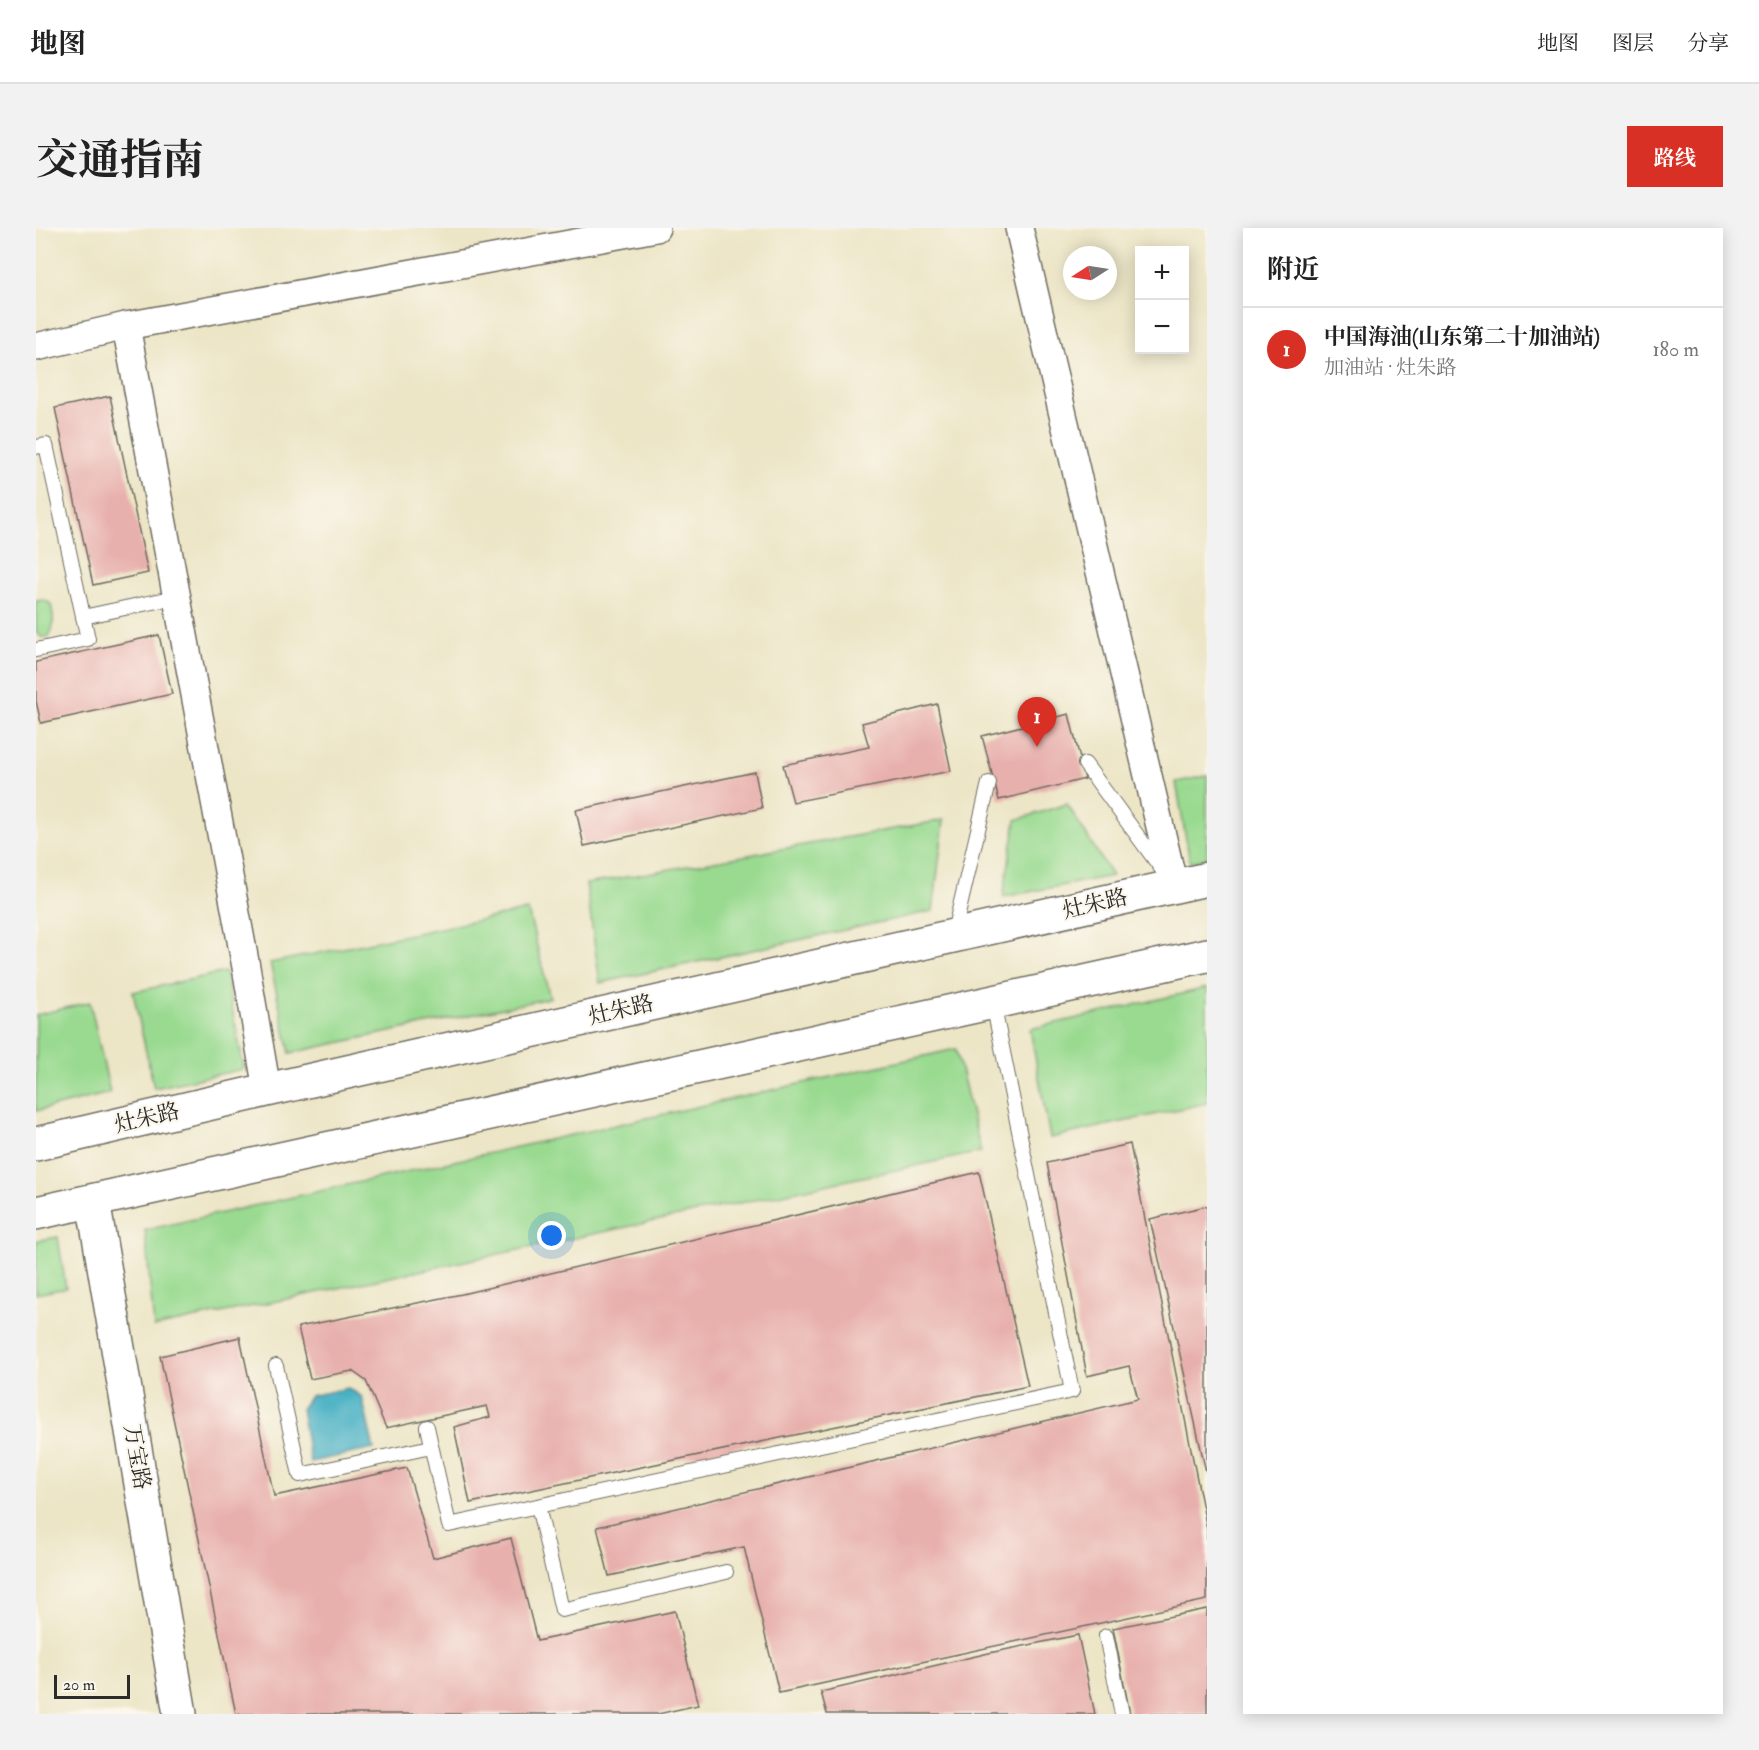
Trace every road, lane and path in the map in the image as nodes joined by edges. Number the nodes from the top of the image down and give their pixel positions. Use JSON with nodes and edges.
{"nodes":[{"id":1,"x":656,"y":228,"type":"edge"},
{"id":2,"x":1019,"y":228,"type":"edge"},
{"id":3,"x":126,"y":326,"type":"junction"},
{"id":4,"x":36,"y":347,"type":"edge"},
{"id":5,"x":36,"y":447,"type":"edge"},
{"id":6,"x":177,"y":597,"type":"junction"},
{"id":7,"x":83,"y":617,"type":"junction"},
{"id":8,"x":36,"y":650,"type":"edge"},
{"id":9,"x":1086,"y":764,"type":"dead end"},
{"id":10,"x":989,"y":783,"type":"dead end"},
{"id":11,"x":1207,"y":879,"type":"edge"},
{"id":12,"x":1174,"y":886,"type":"junction"},
{"id":13,"x":953,"y":936,"type":"junction"},
{"id":14,"x":1207,"y":955,"type":"edge"},
{"id":15,"x":993,"y":1003,"type":"junction"},
{"id":16,"x":267,"y":1090,"type":"junction"},
{"id":17,"x":36,"y":1144,"type":"edge"},
{"id":18,"x":93,"y":1201,"type":"junction"},
{"id":19,"x":36,"y":1213,"type":"edge"},
{"id":20,"x":276,"y":1366,"type":"dead end"},
{"id":21,"x":426,"y":1427,"type":"dead end"},
{"id":22,"x":431,"y":1447,"type":"junction"},
{"id":23,"x":537,"y":1506,"type":"junction"},
{"id":24,"x":726,"y":1572,"type":"dead end"},
{"id":25,"x":1106,"y":1636,"type":"dead end"},
{"id":26,"x":180,"y":1714,"type":"edge"},
{"id":27,"x":1122,"y":1714,"type":"edge"}],
"edges":[{"from":1,"to":3,"type":"street"},
{"from":2,"to":12,"type":"street"},
{"from":3,"to":4,"type":"street"},
{"from":3,"to":6,"type":"street"},
{"from":5,"to":7,"type":"lane"},
{"from":6,"to":7,"type":"lane"},
{"from":6,"to":16,"type":"street"},
{"from":7,"to":8,"type":"lane"},
{"from":9,"to":12,"type":"lane"},
{"from":10,"to":13,"type":"lane"},
{"from":11,"to":12,"type":"main road","name":"灶朱路"},
{"from":12,"to":13,"type":"main road","name":"灶朱路"},
{"from":13,"to":16,"type":"main road","name":"灶朱路"},
{"from":14,"to":15,"type":"main road"},
{"from":15,"to":18,"type":"main road"},
{"from":15,"to":23,"type":"lane"},
{"from":16,"to":17,"type":"main road","name":"灶朱路"},
{"from":18,"to":19,"type":"main road"},
{"from":18,"to":26,"type":"main road","name":"万宝路"},
{"from":20,"to":22,"type":"lane"},
{"from":21,"to":22,"type":"lane"},
{"from":22,"to":23,"type":"lane"},
{"from":23,"to":24,"type":"lane"},
{"from":25,"to":27,"type":"lane"}]}
